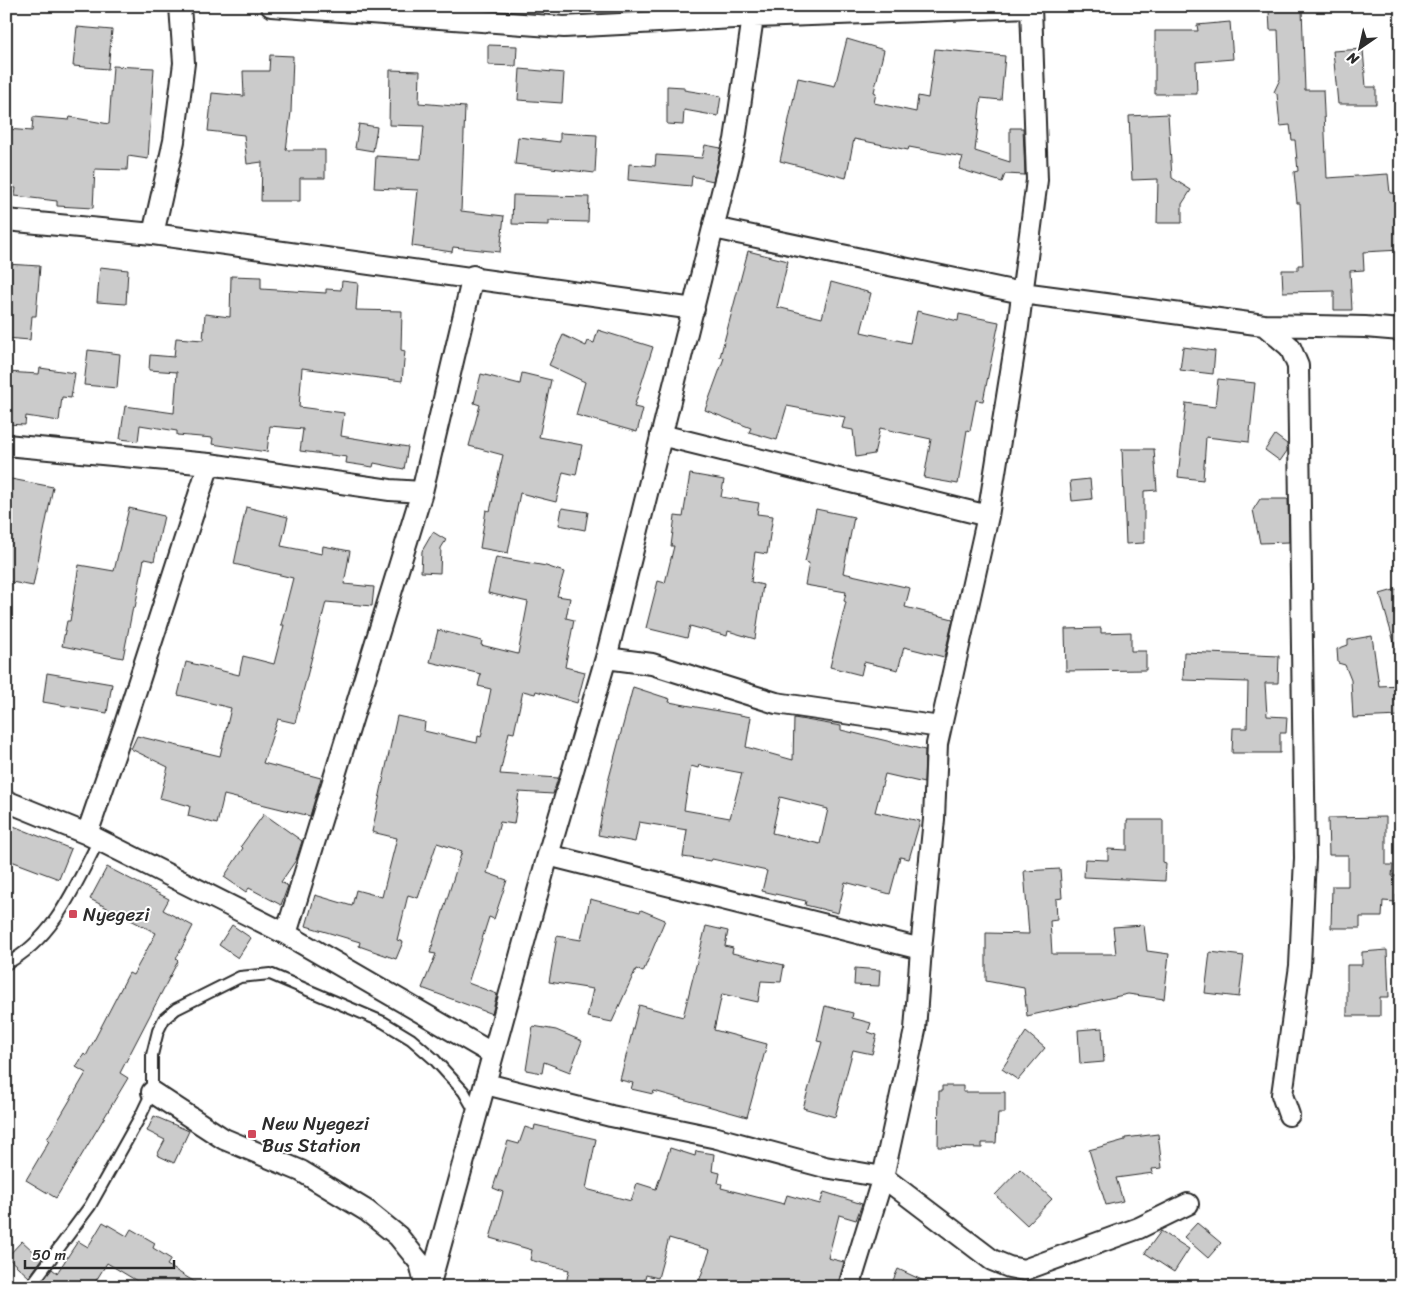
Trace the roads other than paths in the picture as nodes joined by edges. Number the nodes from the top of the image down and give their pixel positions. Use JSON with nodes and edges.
{"nodes":[{"id":1,"x":180,"y":6,"type":"edge"},
{"id":2,"x":271,"y":6,"type":"edge"},
{"id":3,"x":1031,"y":7,"type":"edge"},
{"id":4,"x":793,"y":11,"type":"edge"},
{"id":5,"x":754,"y":17,"type":"junction"},
{"id":6,"x":6,"y":220,"type":"edge"},
{"id":7,"x":714,"y":228,"type":"junction"},
{"id":8,"x":153,"y":234,"type":"junction"},
{"id":9,"x":473,"y":276,"type":"junction"},
{"id":10,"x":1022,"y":293,"type":"junction"},
{"id":11,"x":694,"y":309,"type":"junction"},
{"id":12,"x":1264,"y":325,"type":"junction"},
{"id":13,"x":1401,"y":330,"type":"edge"},
{"id":14,"x":661,"y":435,"type":"junction"},
{"id":15,"x":6,"y":445,"type":"edge"},
{"id":16,"x":209,"y":464,"type":"junction"},
{"id":17,"x":422,"y":492,"type":"junction"},
{"id":18,"x":988,"y":516,"type":"junction"},
{"id":19,"x":606,"y":658,"type":"junction"},
{"id":20,"x":940,"y":727,"type":"junction"},
{"id":21,"x":6,"y":801,"type":"edge"},
{"id":22,"x":93,"y":837,"type":"junction"},
{"id":23,"x":548,"y":855,"type":"junction"},
{"id":24,"x":286,"y":934,"type":"junction"},
{"id":25,"x":921,"y":949,"type":"junction"},
{"id":26,"x":6,"y":964,"type":"edge"},
{"id":27,"x":493,"y":1054,"type":"junction"},
{"id":28,"x":486,"y":1084,"type":"junction"},
{"id":29,"x":152,"y":1092,"type":"junction"},
{"id":30,"x":1290,"y":1115,"type":"dead end"},
{"id":31,"x":478,"y":1116,"type":"junction"},
{"id":32,"x":883,"y":1177,"type":"junction"},
{"id":33,"x":1188,"y":1204,"type":"dead end"},
{"id":34,"x":30,"y":1287,"type":"edge"},
{"id":35,"x":428,"y":1287,"type":"edge"},
{"id":36,"x":849,"y":1287,"type":"edge"}],
"edges":[{"from":1,"to":8,"type":"street"},
{"from":2,"to":5,"type":"street"},
{"from":3,"to":4,"type":"street"},
{"from":3,"to":10,"type":"street"},
{"from":4,"to":5,"type":"street"},
{"from":5,"to":7,"type":"street"},
{"from":6,"to":8,"type":"street"},
{"from":7,"to":10,"type":"street"},
{"from":7,"to":11,"type":"street"},
{"from":8,"to":9,"type":"street"},
{"from":9,"to":11,"type":"street"},
{"from":9,"to":17,"type":"street"},
{"from":10,"to":12,"type":"street"},
{"from":10,"to":18,"type":"street"},
{"from":11,"to":14,"type":"street"},
{"from":12,"to":13,"type":"street"},
{"from":12,"to":30,"type":"street"},
{"from":14,"to":18,"type":"street"},
{"from":14,"to":19,"type":"street"},
{"from":15,"to":16,"type":"street"},
{"from":16,"to":17,"type":"street"},
{"from":16,"to":22,"type":"street"},
{"from":17,"to":24,"type":"street"},
{"from":18,"to":20,"type":"street"},
{"from":19,"to":20,"type":"street"},
{"from":19,"to":23,"type":"street"},
{"from":20,"to":25,"type":"street"},
{"from":21,"to":22,"type":"street"},
{"from":22,"to":24,"type":"street"},
{"from":22,"to":26,"type":"lane"},
{"from":23,"to":25,"type":"street"},
{"from":23,"to":27,"type":"street"},
{"from":24,"to":27,"type":"street"},
{"from":25,"to":32,"type":"street"},
{"from":27,"to":28,"type":"street"},
{"from":28,"to":31,"type":"street"},
{"from":28,"to":32,"type":"street"},
{"from":29,"to":31,"type":"lane"},
{"from":29,"to":34,"type":"lane"},
{"from":29,"to":35,"type":"street"},
{"from":31,"to":35,"type":"street"},
{"from":32,"to":33,"type":"street"},
{"from":32,"to":36,"type":"street"}]}
